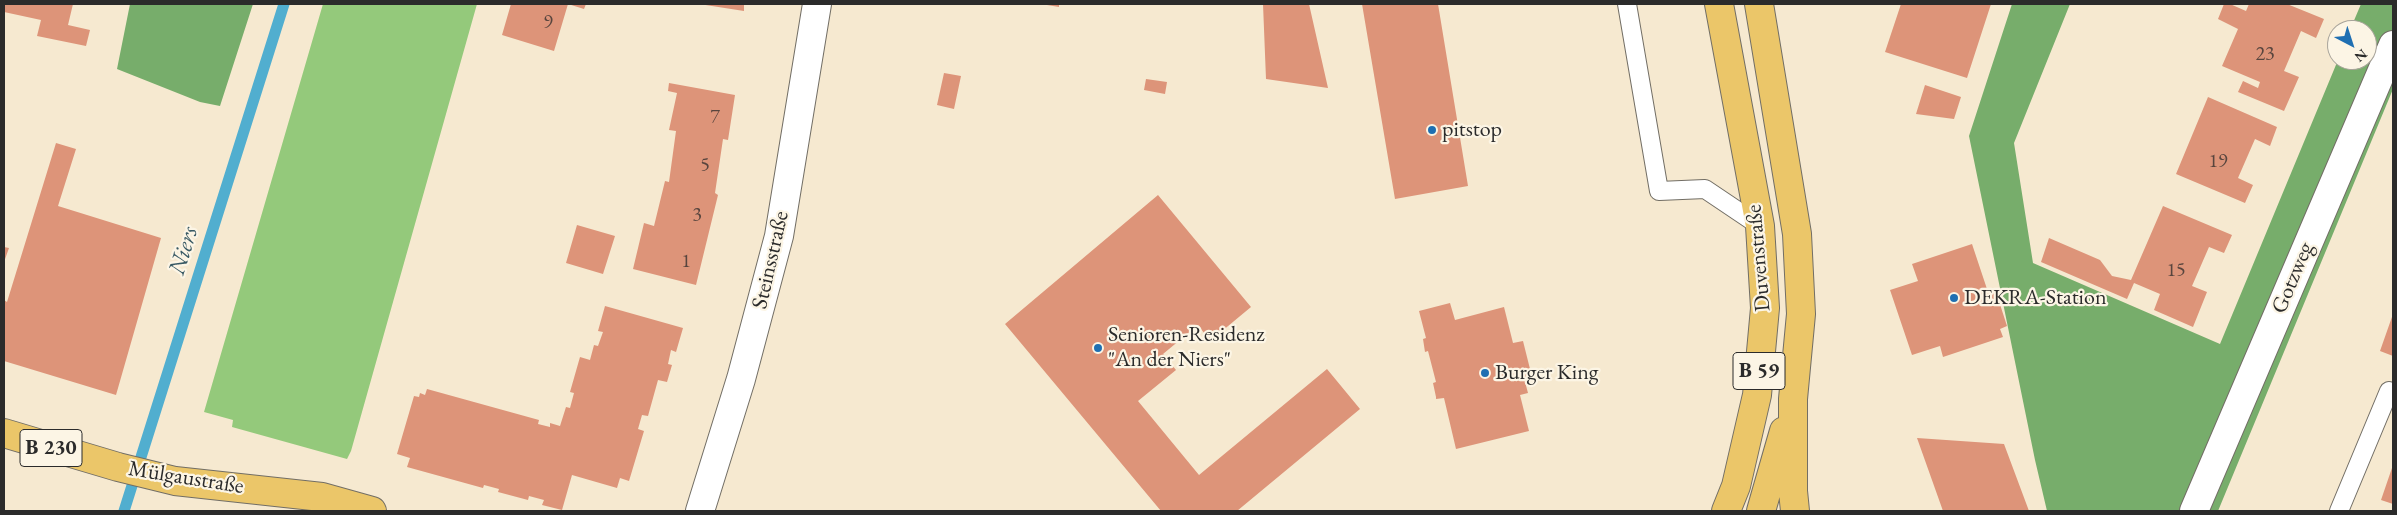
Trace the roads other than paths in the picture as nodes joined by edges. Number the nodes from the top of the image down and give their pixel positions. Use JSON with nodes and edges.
{"nodes":[{"id":1,"x":817,"y":4,"type":"edge"},
{"id":2,"x":1627,"y":4,"type":"edge"},
{"id":3,"x":1719,"y":4,"type":"edge"},
{"id":4,"x":1759,"y":4,"type":"edge"},
{"id":5,"x":2393,"y":45,"type":"edge"},
{"id":6,"x":1760,"y":226,"type":"junction"},
{"id":7,"x":2389,"y":391,"type":"dead end"},
{"id":8,"x":1793,"y":400,"type":"junction"},
{"id":9,"x":4,"y":433,"type":"edge"},
{"id":10,"x":372,"y":511,"type":"edge"},
{"id":11,"x":700,"y":511,"type":"edge"},
{"id":12,"x":1726,"y":511,"type":"edge"},
{"id":13,"x":1761,"y":511,"type":"edge"},
{"id":14,"x":1795,"y":511,"type":"edge"},
{"id":15,"x":2194,"y":511,"type":"edge"},
{"id":16,"x":2340,"y":511,"type":"edge"}],
"edges":[{"from":1,"to":11,"type":"street","name":"Steinsstraße"},
{"from":2,"to":6,"type":"lane"},
{"from":3,"to":6,"type":"main road","name":"Duvenstraße","number":"B 59"},
{"from":4,"to":8,"type":"main road","name":"Duvenstraße","number":"B 59"},
{"from":5,"to":15,"type":"street","name":"Gotzweg"},
{"from":6,"to":12,"type":"main road","name":"Duvenstraße","number":"B 59"},
{"from":7,"to":16,"type":"lane"},
{"from":8,"to":13,"type":"main road","number":"B 59"},
{"from":8,"to":14,"type":"main road","number":"B 59"},
{"from":9,"to":10,"type":"main road","name":"Mülgaustraße","number":"B 230"}]}
